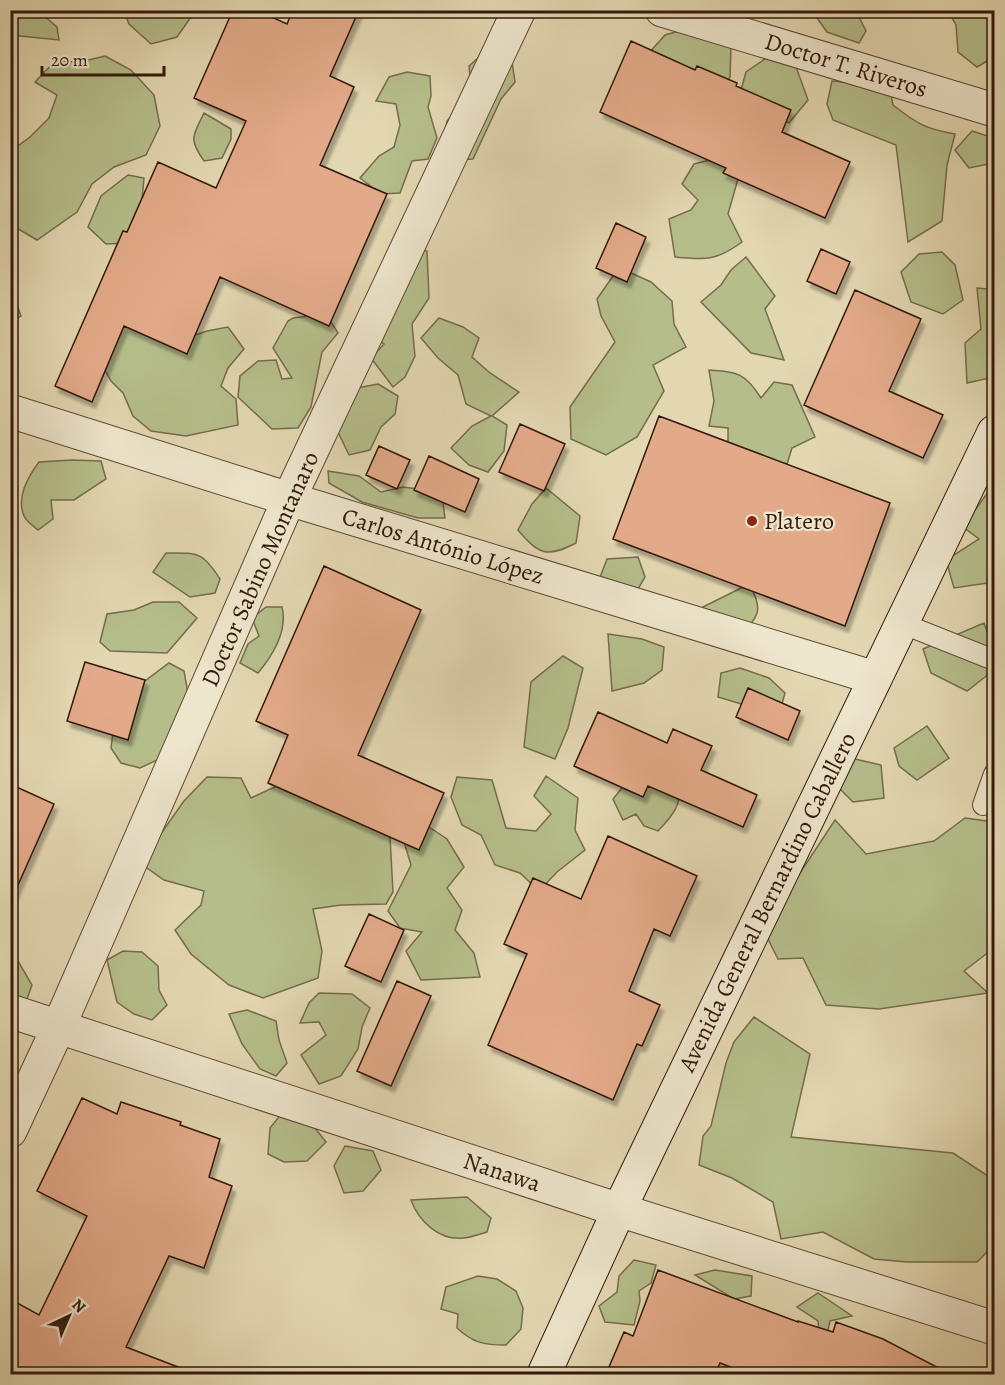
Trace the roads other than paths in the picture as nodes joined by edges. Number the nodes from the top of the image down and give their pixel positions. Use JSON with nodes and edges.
{"nodes":[{"id":1,"x":519,"y":10,"type":"edge"},
{"id":2,"x":662,"y":10,"type":"edge"},
{"id":3,"x":994,"y":110,"type":"edge"},
{"id":4,"x":10,"y":411,"type":"edge"},
{"id":5,"x":994,"y":432,"type":"edge"},
{"id":6,"x":289,"y":499,"type":"junction"},
{"id":7,"x":901,"y":623,"type":"junction"},
{"id":8,"x":994,"y":660,"type":"edge"},
{"id":9,"x":875,"y":678,"type":"junction"},
{"id":10,"x":994,"y":774,"type":"edge"},
{"id":11,"x":983,"y":805,"type":"dead end"},
{"id":12,"x":10,"y":1011,"type":"edge"},
{"id":13,"x":59,"y":1026,"type":"junction"},
{"id":14,"x":10,"y":1131,"type":"edge"},
{"id":15,"x":619,"y":1210,"type":"junction"},
{"id":16,"x":994,"y":1328,"type":"edge"},
{"id":17,"x":544,"y":1374,"type":"edge"}],
"edges":[{"from":1,"to":6,"type":"street","name":"Doctor Sabino Montanaro"},
{"from":2,"to":3,"type":"street","name":"Doctor T. Riveros"},
{"from":4,"to":6,"type":"street","name":"Carlos António López"},
{"from":5,"to":7,"type":"street","name":"Avenida General Bernardino Caballero"},
{"from":6,"to":9,"type":"street","name":"Carlos António López"},
{"from":6,"to":13,"type":"street","name":"Doctor Sabino Montanaro"},
{"from":7,"to":8,"type":"lane"},
{"from":7,"to":9,"type":"street","name":"Avenida General Bernardino Caballero"},
{"from":9,"to":15,"type":"street","name":"Avenida General Bernardino Caballero"},
{"from":10,"to":11,"type":"lane"},
{"from":12,"to":13,"type":"street","name":"Nanawa"},
{"from":13,"to":14,"type":"street","name":"Doctor Sabino Montanaro"},
{"from":13,"to":15,"type":"street","name":"Nanawa"},
{"from":15,"to":16,"type":"street","name":"Nanawa"},
{"from":15,"to":17,"type":"street","name":"Avenida General Bernardino Caballero"}]}
